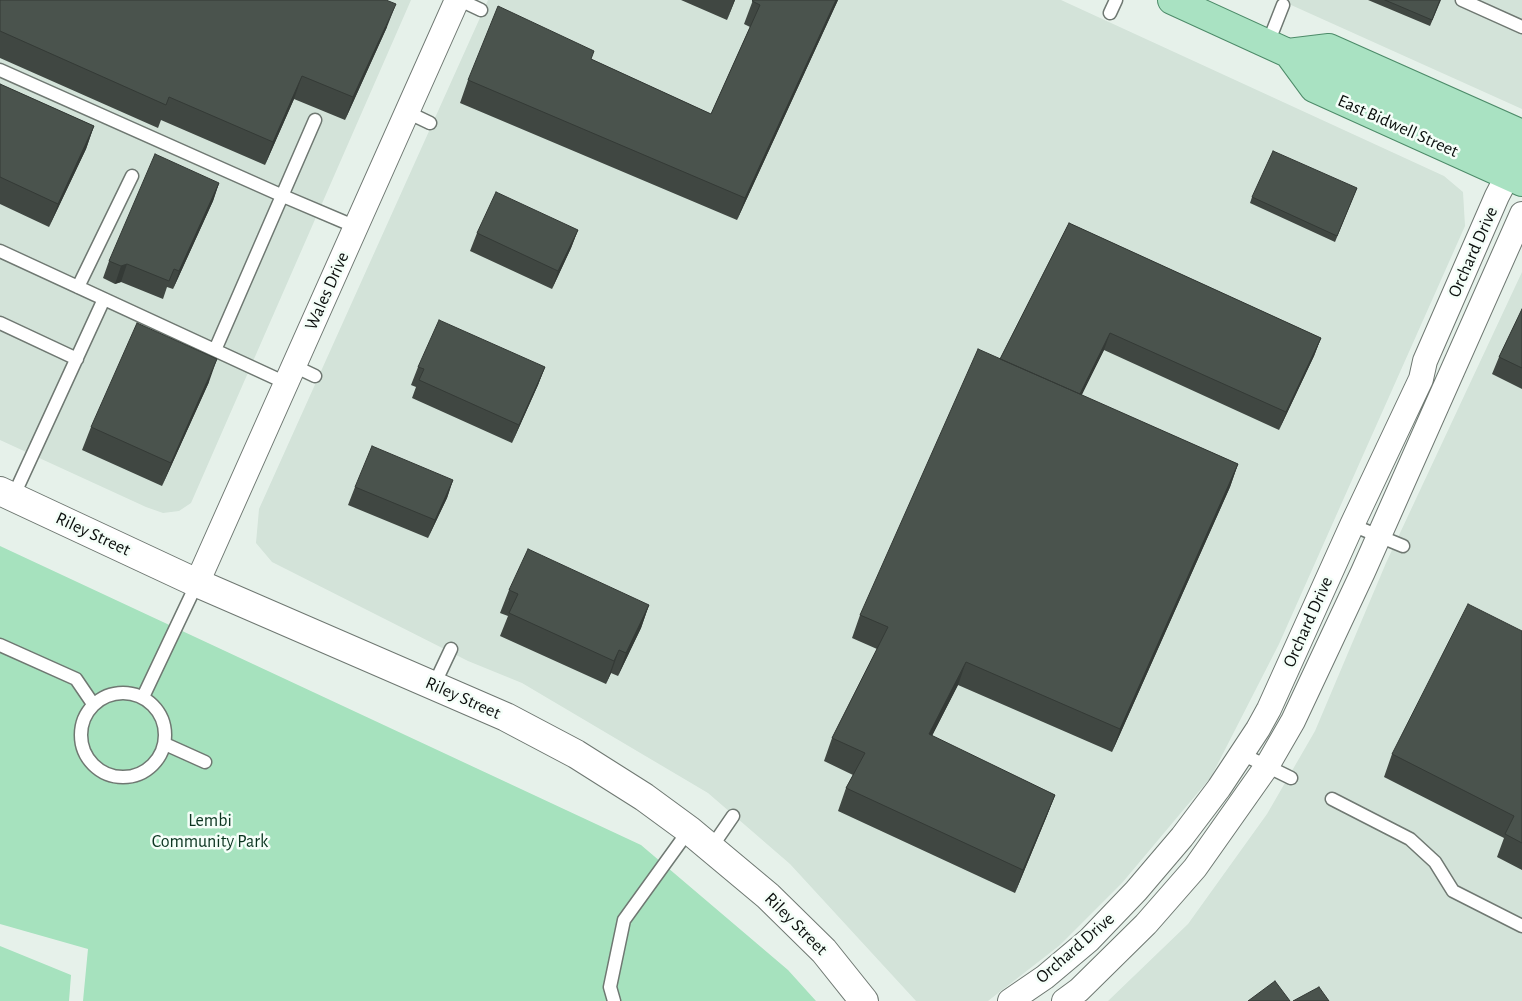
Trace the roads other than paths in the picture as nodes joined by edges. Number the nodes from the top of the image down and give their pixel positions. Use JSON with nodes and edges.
{"nodes":[{"id":1,"x":458,"y":0,"type":"edge"},
{"id":2,"x":1116,"y":0,"type":"edge"},
{"id":3,"x":1172,"y":0,"type":"edge"},
{"id":4,"x":1462,"y":0,"type":"edge"},
{"id":5,"x":1283,"y":5,"type":"dead end"},
{"id":6,"x":481,"y":10,"type":"dead end"},
{"id":7,"x":1110,"y":13,"type":"dead end"},
{"id":8,"x":1522,"y":27,"type":"edge"},
{"id":9,"x":1278,"y":48,"type":"junction"},
{"id":10,"x":0,"y":70,"type":"edge"},
{"id":11,"x":407,"y":112,"type":"junction"},
{"id":12,"x":315,"y":120,"type":"dead end"},
{"id":13,"x":430,"y":123,"type":"dead end"},
{"id":14,"x":1522,"y":134,"type":"edge"},
{"id":15,"x":1518,"y":171,"type":"edge"},
{"id":16,"x":132,"y":176,"type":"dead end"},
{"id":17,"x":283,"y":196,"type":"junction"},
{"id":18,"x":1522,"y":214,"type":"edge"},
{"id":19,"x":356,"y":227,"type":"junction"},
{"id":20,"x":0,"y":252,"type":"edge"},
{"id":21,"x":78,"y":287,"type":"junction"},
{"id":22,"x":104,"y":299,"type":"junction"},
{"id":23,"x":0,"y":323,"type":"edge"},
{"id":24,"x":215,"y":350,"type":"junction"},
{"id":25,"x":77,"y":359,"type":"junction"},
{"id":26,"x":290,"y":375,"type":"junction"},
{"id":27,"x":315,"y":376,"type":"dead end"},
{"id":28,"x":7,"y":494,"type":"edge"},
{"id":29,"x":1352,"y":525,"type":"junction"},
{"id":30,"x":1379,"y":536,"type":"junction"},
{"id":31,"x":1403,"y":546,"type":"dead end"},
{"id":32,"x":197,"y":583,"type":"junction"},
{"id":33,"x":0,"y":645,"type":"edge"},
{"id":34,"x":450,"y":649,"type":"dead end"},
{"id":35,"x":434,"y":685,"type":"junction"},
{"id":36,"x":143,"y":697,"type":"junction"},
{"id":37,"x":93,"y":704,"type":"junction"},
{"id":38,"x":165,"y":744,"type":"junction"},
{"id":39,"x":1242,"y":754,"type":"junction"},
{"id":40,"x":205,"y":762,"type":"dead end"},
{"id":41,"x":1267,"y":766,"type":"junction"},
{"id":42,"x":1291,"y":778,"type":"dead end"},
{"id":43,"x":1332,"y":799,"type":"dead end"},
{"id":44,"x":733,"y":816,"type":"dead end"},
{"id":45,"x":689,"y":830,"type":"junction"},
{"id":46,"x":711,"y":848,"type":"junction"},
{"id":47,"x":1522,"y":926,"type":"edge"},
{"id":48,"x":614,"y":1001,"type":"edge"},
{"id":49,"x":864,"y":1001,"type":"edge"},
{"id":50,"x":1010,"y":1001,"type":"edge"},
{"id":51,"x":1064,"y":1001,"type":"edge"}],
"edges":[{"from":1,"to":6,"type":"lane"},
{"from":1,"to":11,"type":"street","name":"Wales Drive"},
{"from":2,"to":7,"type":"lane"},
{"from":3,"to":9,"type":"main road"},
{"from":4,"to":8,"type":"lane"},
{"from":5,"to":9,"type":"lane"},
{"from":9,"to":14,"type":"main road"},
{"from":9,"to":15,"type":"main road","name":"East Bidwell Street"},
{"from":10,"to":17,"type":"lane"},
{"from":11,"to":13,"type":"lane"},
{"from":11,"to":19,"type":"street","name":"Wales Drive"},
{"from":12,"to":17,"type":"lane"},
{"from":15,"to":29,"type":"street","name":"Orchard Drive"},
{"from":16,"to":21,"type":"lane"},
{"from":17,"to":19,"type":"lane"},
{"from":17,"to":24,"type":"lane"},
{"from":18,"to":30,"type":"street","name":"Orchard Drive"},
{"from":19,"to":26,"type":"street","name":"Wales Drive"},
{"from":20,"to":21,"type":"lane"},
{"from":21,"to":22,"type":"lane"},
{"from":22,"to":24,"type":"lane"},
{"from":22,"to":25,"type":"lane"},
{"from":23,"to":25,"type":"lane"},
{"from":24,"to":26,"type":"lane"},
{"from":25,"to":28,"type":"lane"},
{"from":26,"to":27,"type":"lane"},
{"from":26,"to":32,"type":"street","name":"Wales Drive"},
{"from":28,"to":32,"type":"main road","name":"Riley Street"},
{"from":29,"to":30,"type":"lane"},
{"from":29,"to":39,"type":"street","name":"Orchard Drive"},
{"from":30,"to":31,"type":"lane"},
{"from":30,"to":41,"type":"street","name":"Orchard Drive"},
{"from":32,"to":35,"type":"main road","name":"Riley Street"},
{"from":32,"to":36,"type":"lane"},
{"from":33,"to":37,"type":"lane"},
{"from":34,"to":35,"type":"lane"},
{"from":35,"to":45,"type":"main road","name":"Riley Street"},
{"from":36,"to":37,"type":"lane"},
{"from":36,"to":38,"type":"lane"},
{"from":37,"to":38,"type":"lane"},
{"from":38,"to":40,"type":"lane"},
{"from":39,"to":41,"type":"lane"},
{"from":39,"to":50,"type":"street","name":"Orchard Drive"},
{"from":41,"to":42,"type":"lane"},
{"from":41,"to":51,"type":"street","name":"Orchard Drive"},
{"from":43,"to":47,"type":"lane"},
{"from":44,"to":46,"type":"lane"},
{"from":45,"to":46,"type":"main road","name":"Riley Street"},
{"from":45,"to":48,"type":"lane"},
{"from":46,"to":49,"type":"main road","name":"Riley Street"}]}
